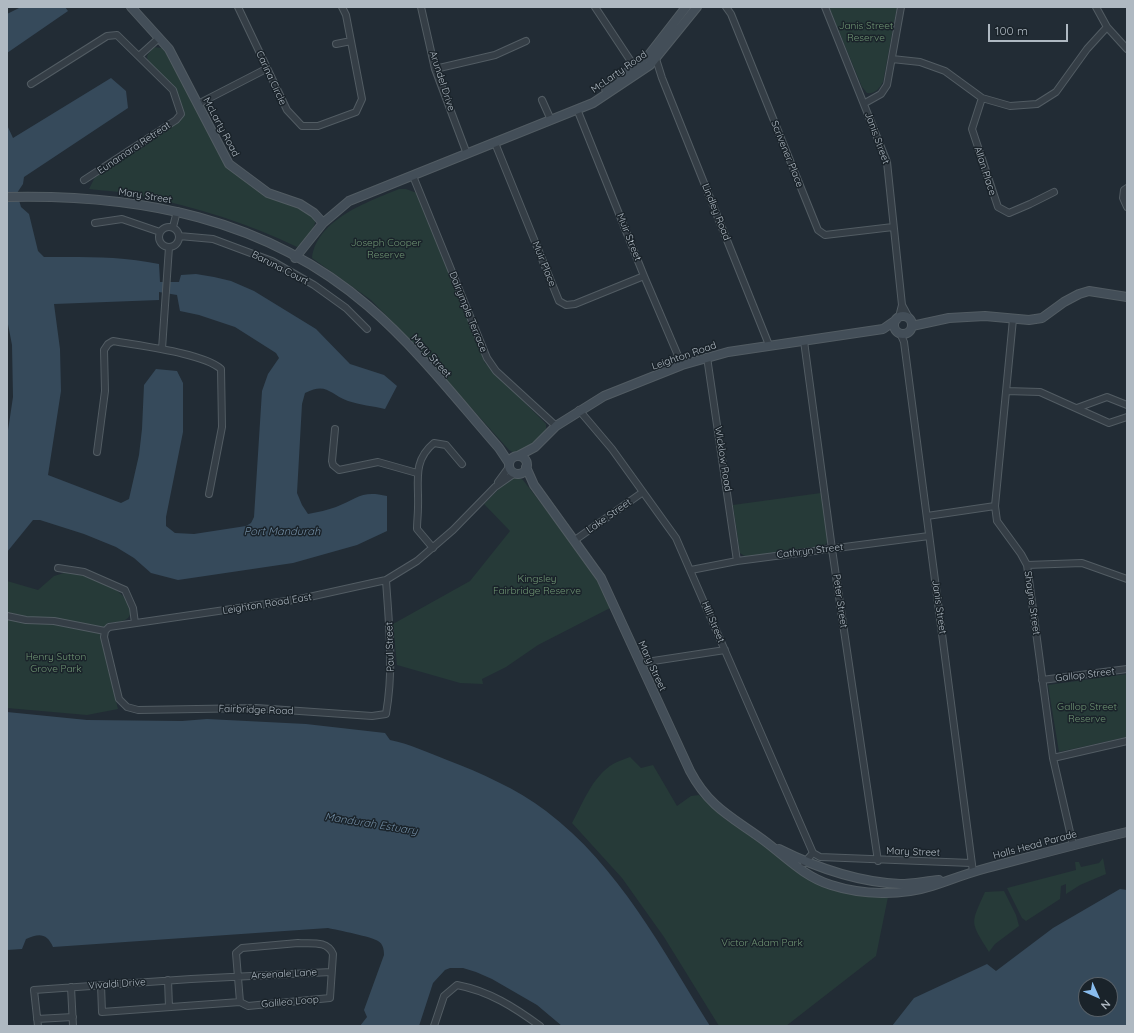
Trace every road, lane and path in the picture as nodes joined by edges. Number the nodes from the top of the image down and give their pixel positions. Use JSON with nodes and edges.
{"nodes":[{"id":1,"x":131,"y":7,"type":"edge"},
{"id":2,"x":238,"y":7,"type":"edge"},
{"id":3,"x":342,"y":7,"type":"edge"},
{"id":4,"x":421,"y":7,"type":"edge"},
{"id":5,"x":595,"y":7,"type":"edge"},
{"id":6,"x":686,"y":7,"type":"edge"},
{"id":7,"x":697,"y":7,"type":"edge"},
{"id":8,"x":726,"y":7,"type":"edge"},
{"id":9,"x":825,"y":7,"type":"edge"},
{"id":10,"x":901,"y":7,"type":"edge"},
{"id":11,"x":1096,"y":7,"type":"edge"},
{"id":12,"x":1107,"y":26,"type":"junction"},
{"id":13,"x":159,"y":38,"type":"junction"},
{"id":14,"x":351,"y":41,"type":"junction"},
{"id":15,"x":526,"y":41,"type":"dead end"},
{"id":16,"x":336,"y":44,"type":"dead end"},
{"id":17,"x":1127,"y":49,"type":"edge"},
{"id":18,"x":139,"y":56,"type":"junction"},
{"id":19,"x":892,"y":59,"type":"junction"},
{"id":20,"x":652,"y":60,"type":"junction"},
{"id":21,"x":266,"y":69,"type":"junction"},
{"id":22,"x":435,"y":69,"type":"junction"},
{"id":23,"x":637,"y":70,"type":"junction"},
{"id":24,"x":31,"y":84,"type":"dead end"},
{"id":25,"x":982,"y":98,"type":"junction"},
{"id":26,"x":542,"y":100,"type":"dead end"},
{"id":27,"x":865,"y":103,"type":"junction"},
{"id":28,"x":198,"y":104,"type":"junction"},
{"id":29,"x":577,"y":109,"type":"junction"},
{"id":30,"x":551,"y":120,"type":"junction"},
{"id":31,"x":495,"y":142,"type":"junction"},
{"id":32,"x":467,"y":154,"type":"junction"},
{"id":33,"x":413,"y":176,"type":"junction"},
{"id":34,"x":84,"y":180,"type":"dead end"},
{"id":35,"x":1127,"y":188,"type":"edge"},
{"id":36,"x":1054,"y":192,"type":"dead end"},
{"id":37,"x":7,"y":197,"type":"edge"},
{"id":38,"x":1127,"y":207,"type":"edge"},
{"id":39,"x":177,"y":211,"type":"junction"},
{"id":40,"x":95,"y":223,"type":"dead end"},
{"id":41,"x":323,"y":223,"type":"junction"},
{"id":42,"x":173,"y":227,"type":"junction"},
{"id":43,"x":893,"y":227,"type":"junction"},
{"id":44,"x":160,"y":232,"type":"junction"},
{"id":45,"x":179,"y":236,"type":"junction"},
{"id":46,"x":309,"y":242,"type":"junction"},
{"id":47,"x":169,"y":247,"type":"junction"},
{"id":48,"x":295,"y":257,"type":"junction"},
{"id":49,"x":303,"y":262,"type":"junction"},
{"id":50,"x":644,"y":276,"type":"junction"},
{"id":51,"x":1127,"y":293,"type":"edge"},
{"id":52,"x":1127,"y":297,"type":"edge"},
{"id":53,"x":902,"y":305,"type":"junction"},
{"id":54,"x":897,"y":318,"type":"junction"},
{"id":55,"x":1013,"y":319,"type":"junction"},
{"id":56,"x":1023,"y":319,"type":"junction"},
{"id":57,"x":912,"y":322,"type":"junction"},
{"id":58,"x":883,"y":328,"type":"junction"},
{"id":59,"x":367,"y":329,"type":"dead end"},
{"id":60,"x":901,"y":332,"type":"junction"},
{"id":61,"x":804,"y":341,"type":"junction"},
{"id":62,"x":769,"y":345,"type":"junction"},
{"id":63,"x":162,"y":349,"type":"junction"},
{"id":64,"x":706,"y":357,"type":"junction"},
{"id":65,"x":682,"y":365,"type":"junction"},
{"id":66,"x":1006,"y":390,"type":"junction"},
{"id":67,"x":1127,"y":405,"type":"edge"},
{"id":68,"x":1077,"y":408,"type":"junction"},
{"id":69,"x":578,"y":410,"type":"junction"},
{"id":70,"x":1127,"y":417,"type":"edge"},
{"id":71,"x":556,"y":426,"type":"junction"},
{"id":72,"x":335,"y":429,"type":"dead end"},
{"id":73,"x":535,"y":447,"type":"junction"},
{"id":74,"x":97,"y":452,"type":"dead end"},
{"id":75,"x":513,"y":461,"type":"junction"},
{"id":76,"x":462,"y":464,"type":"dead end"},
{"id":77,"x":526,"y":465,"type":"junction"},
{"id":78,"x":417,"y":473,"type":"junction"},
{"id":79,"x":516,"y":474,"type":"junction"},
{"id":80,"x":534,"y":485,"type":"junction"},
{"id":81,"x":495,"y":487,"type":"junction"},
{"id":82,"x":643,"y":492,"type":"junction"},
{"id":83,"x":209,"y":494,"type":"dead end"},
{"id":84,"x":995,"y":506,"type":"junction"},
{"id":85,"x":926,"y":516,"type":"junction"},
{"id":86,"x":929,"y":536,"type":"junction"},
{"id":87,"x":575,"y":540,"type":"junction"},
{"id":88,"x":433,"y":548,"type":"junction"},
{"id":89,"x":832,"y":549,"type":"junction"},
{"id":90,"x":737,"y":561,"type":"junction"},
{"id":91,"x":1027,"y":566,"type":"junction"},
{"id":92,"x":58,"y":568,"type":"dead end"},
{"id":93,"x":691,"y":570,"type":"junction"},
{"id":94,"x":1127,"y":579,"type":"edge"},
{"id":95,"x":386,"y":580,"type":"junction"},
{"id":96,"x":7,"y":616,"type":"edge"},
{"id":97,"x":135,"y":623,"type":"junction"},
{"id":98,"x":105,"y":631,"type":"junction"},
{"id":99,"x":725,"y":650,"type":"junction"},
{"id":100,"x":640,"y":663,"type":"junction"},
{"id":101,"x":1127,"y":669,"type":"edge"},
{"id":102,"x":1042,"y":680,"type":"junction"},
{"id":103,"x":386,"y":714,"type":"joint"},
{"id":104,"x":1127,"y":740,"type":"edge"},
{"id":105,"x":1053,"y":758,"type":"junction"},
{"id":106,"x":1127,"y":832,"type":"edge"},
{"id":107,"x":766,"y":842,"type":"junction"},
{"id":108,"x":1073,"y":845,"type":"junction"},
{"id":109,"x":813,"y":853,"type":"junction"},
{"id":110,"x":806,"y":861,"type":"junction"},
{"id":111,"x":878,"y":861,"type":"junction"},
{"id":112,"x":971,"y":863,"type":"junction"},
{"id":113,"x":799,"y":870,"type":"junction"},
{"id":114,"x":973,"y":872,"type":"junction"},
{"id":115,"x":948,"y":879,"type":"junction"},
{"id":116,"x":331,"y":972,"type":"junction"},
{"id":117,"x":237,"y":976,"type":"junction"},
{"id":118,"x":168,"y":980,"type":"junction"},
{"id":119,"x":101,"y":985,"type":"junction"},
{"id":120,"x":71,"y":987,"type":"junction"},
{"id":121,"x":240,"y":1002,"type":"junction"},
{"id":122,"x":169,"y":1007,"type":"junction"},
{"id":123,"x":73,"y":1017,"type":"junction"},
{"id":124,"x":38,"y":1023,"type":"edge"},
{"id":125,"x":73,"y":1026,"type":"edge"},
{"id":126,"x":434,"y":1026,"type":"edge"},
{"id":127,"x":540,"y":1026,"type":"edge"}],
"edges":[{"from":1,"to":13,"type":"street","name":"McLarty Road"},
{"from":2,"to":21,"type":"street","name":"Carina Circle"},
{"from":3,"to":14,"type":"street","name":"Carina Circle"},
{"from":4,"to":22,"type":"street","name":"Arundel Drive"},
{"from":5,"to":23,"type":"street"},
{"from":6,"to":20,"type":"street","name":"McLarty Road"},
{"from":7,"to":20,"type":"street","name":"McLarty Road"},
{"from":8,"to":43,"type":"street","name":"Scrivener Place"},
{"from":9,"to":27,"type":"street"},
{"from":10,"to":19,"type":"street","name":"Janis Street"},
{"from":11,"to":12,"type":"street"},
{"from":12,"to":17,"type":"street"},
{"from":12,"to":25,"type":"street"},
{"from":13,"to":18,"type":"street"},
{"from":13,"to":28,"type":"street","name":"McLarty Road"},
{"from":14,"to":16,"type":"street"},
{"from":14,"to":21,"type":"street","name":"Carina Circle"},
{"from":15,"to":22,"type":"street"},
{"from":18,"to":24,"type":"street","name":"Eunamara Retreat"},
{"from":18,"to":34,"type":"street","name":"Eunamara Retreat"},
{"from":19,"to":25,"type":"street"},
{"from":19,"to":27,"type":"street","name":"Janis Street"},
{"from":20,"to":23,"type":"street","name":"McLarty Road"},
{"from":20,"to":62,"type":"street","name":"Lindley Road"},
{"from":21,"to":28,"type":"street"},
{"from":22,"to":32,"type":"street","name":"Arundel Drive"},
{"from":23,"to":29,"type":"street","name":"McLarty Road"},
{"from":25,"to":36,"type":"street","name":"Allan Place"},
{"from":26,"to":30,"type":"street"},
{"from":27,"to":43,"type":"street","name":"Janis Street"},
{"from":28,"to":41,"type":"street","name":"McLarty Road"},
{"from":29,"to":30,"type":"street","name":"McLarty Road"},
{"from":29,"to":50,"type":"street","name":"Muir Street"},
{"from":30,"to":31,"type":"street","name":"McLarty Road"},
{"from":31,"to":32,"type":"street","name":"McLarty Road"},
{"from":31,"to":50,"type":"street","name":"Muir Place"},
{"from":32,"to":33,"type":"street","name":"McLarty Road"},
{"from":33,"to":41,"type":"street","name":"McLarty Road"},
{"from":33,"to":71,"type":"street","name":"Dalrymple Terrace"},
{"from":35,"to":38,"type":"street"},
{"from":37,"to":39,"type":"street","name":"Mary Street"},
{"from":39,"to":42,"type":"street"},
{"from":39,"to":48,"type":"street","name":"Mary Street"},
{"from":40,"to":44,"type":"street"},
{"from":41,"to":46,"type":"street","name":"McLarty Road"},
{"from":42,"to":44,"type":"street"},
{"from":42,"to":45,"type":"street"},
{"from":43,"to":53,"type":"street","name":"Janis Street"},
{"from":44,"to":47,"type":"street"},
{"from":45,"to":47,"type":"street"},
{"from":45,"to":59,"type":"street","name":"Baruna Court"},
{"from":46,"to":48,"type":"street","name":"McLarty Road"},
{"from":46,"to":49,"type":"street","name":"McLarty Road"},
{"from":47,"to":63,"type":"street"},
{"from":48,"to":49,"type":"street","name":"Mary Street"},
{"from":49,"to":75,"type":"street","name":"Mary Street"},
{"from":50,"to":65,"type":"street","name":"Muir Street"},
{"from":51,"to":56,"type":"street"},
{"from":52,"to":56,"type":"street"},
{"from":53,"to":54,"type":"street","name":"Janis Street"},
{"from":53,"to":57,"type":"street","name":"Janis Street"},
{"from":54,"to":57,"type":"street"},
{"from":54,"to":58,"type":"street","name":"Leighton Road"},
{"from":54,"to":60,"type":"street"},
{"from":55,"to":56,"type":"street"},
{"from":55,"to":57,"type":"street"},
{"from":55,"to":66,"type":"street","name":"Shayne Street"},
{"from":57,"to":60,"type":"street"},
{"from":58,"to":60,"type":"street","name":"Leighton Road"},
{"from":58,"to":61,"type":"street","name":"Leighton Road"},
{"from":60,"to":85,"type":"street","name":"Janis Street"},
{"from":61,"to":62,"type":"street","name":"Leighton Road"},
{"from":61,"to":89,"type":"street","name":"Peter Street"},
{"from":62,"to":64,"type":"street","name":"Leighton Road"},
{"from":63,"to":74,"type":"street"},
{"from":63,"to":83,"type":"street"},
{"from":64,"to":65,"type":"street","name":"Leighton Road"},
{"from":64,"to":90,"type":"street","name":"Wicklow Road"},
{"from":65,"to":69,"type":"street","name":"Leighton Road"},
{"from":66,"to":68,"type":"street"},
{"from":66,"to":84,"type":"street","name":"Shayne Street"},
{"from":67,"to":68,"type":"street"},
{"from":68,"to":70,"type":"street"},
{"from":69,"to":71,"type":"street","name":"Leighton Road"},
{"from":69,"to":82,"type":"street","name":"Hill Street"},
{"from":71,"to":73,"type":"street","name":"Leighton Road"},
{"from":72,"to":78,"type":"street"},
{"from":73,"to":75,"type":"street","name":"Leighton Road"},
{"from":73,"to":77,"type":"street","name":"Leighton Road"},
{"from":75,"to":77,"type":"street","name":"Mary Street"},
{"from":75,"to":79,"type":"street","name":"Mary Street"},
{"from":75,"to":81,"type":"street","name":"Leighton Road East"},
{"from":76,"to":78,"type":"street"},
{"from":77,"to":79,"type":"street"},
{"from":77,"to":80,"type":"street","name":"Mary Street"},
{"from":78,"to":88,"type":"street"},
{"from":79,"to":80,"type":"street","name":"Mary Street"},
{"from":79,"to":81,"type":"street","name":"Leighton Road East"},
{"from":80,"to":87,"type":"street","name":"Mary Street"},
{"from":81,"to":88,"type":"street","name":"Leighton Road East"},
{"from":82,"to":87,"type":"street","name":"Lake Street"},
{"from":82,"to":93,"type":"street","name":"Hill Street"},
{"from":84,"to":85,"type":"street"},
{"from":84,"to":91,"type":"street","name":"Shayne Street"},
{"from":85,"to":86,"type":"street","name":"Janis Street"},
{"from":86,"to":89,"type":"street","name":"Cathryn Street"},
{"from":86,"to":112,"type":"street","name":"Janis Street"},
{"from":87,"to":100,"type":"street","name":"Mary Street"},
{"from":88,"to":95,"type":"street","name":"Leighton Road East"},
{"from":89,"to":90,"type":"street","name":"Cathryn Street"},
{"from":89,"to":111,"type":"street","name":"Peter Street"},
{"from":90,"to":93,"type":"street","name":"Cathryn Street"},
{"from":91,"to":94,"type":"street"},
{"from":91,"to":102,"type":"street","name":"Shayne Street"},
{"from":92,"to":97,"type":"street"},
{"from":93,"to":99,"type":"street","name":"Hill Street"},
{"from":95,"to":97,"type":"street","name":"Leighton Road East"},
{"from":95,"to":103,"type":"street","name":"Paul Street"},
{"from":96,"to":98,"type":"street","name":"Leighton Road East"},
{"from":97,"to":98,"type":"street","name":"Leighton Road East"},
{"from":98,"to":103,"type":"street","name":"Fairbridge Road"},
{"from":99,"to":100,"type":"street"},
{"from":99,"to":109,"type":"street","name":"Hill Street"},
{"from":100,"to":107,"type":"street","name":"Mary Street"},
{"from":101,"to":102,"type":"street","name":"Gallop Street"},
{"from":102,"to":105,"type":"street","name":"Shayne Street"},
{"from":104,"to":105,"type":"street"},
{"from":105,"to":108,"type":"street","name":"Shayne Street"},
{"from":106,"to":108,"type":"street","name":"Halls Head Parade"},
{"from":107,"to":110,"type":"street","name":"Mary Street"},
{"from":107,"to":113,"type":"street","name":"Mary Street"},
{"from":108,"to":114,"type":"street","name":"Halls Head Parade"},
{"from":109,"to":110,"type":"street"},
{"from":109,"to":111,"type":"street","name":"Mary Street"},
{"from":110,"to":113,"type":"street"},
{"from":110,"to":115,"type":"street","name":"Halls Head Parade"},
{"from":111,"to":112,"type":"street","name":"Mary Street"},
{"from":112,"to":114,"type":"street","name":"Janis Street"},
{"from":113,"to":115,"type":"street","name":"Halls Head Parade"},
{"from":114,"to":115,"type":"street","name":"Halls Head Parade"},
{"from":116,"to":117,"type":"street","name":"Arsenale Lane"},
{"from":116,"to":117,"type":"street","name":"Galileo Loop"},
{"from":116,"to":121,"type":"street","name":"Galileo Loop"},
{"from":117,"to":118,"type":"street","name":"Vivaldi Drive"},
{"from":117,"to":121,"type":"street","name":"Galileo Loop"},
{"from":118,"to":119,"type":"street","name":"Vivaldi Drive"},
{"from":118,"to":122,"type":"street"},
{"from":119,"to":120,"type":"street","name":"Vivaldi Drive"},
{"from":119,"to":122,"type":"street"},
{"from":120,"to":123,"type":"street"},
{"from":120,"to":124,"type":"street","name":"Vivaldi Drive"},
{"from":121,"to":122,"type":"street"},
{"from":123,"to":124,"type":"street"},
{"from":123,"to":125,"type":"street"},
{"from":126,"to":127,"type":"street"}]}
